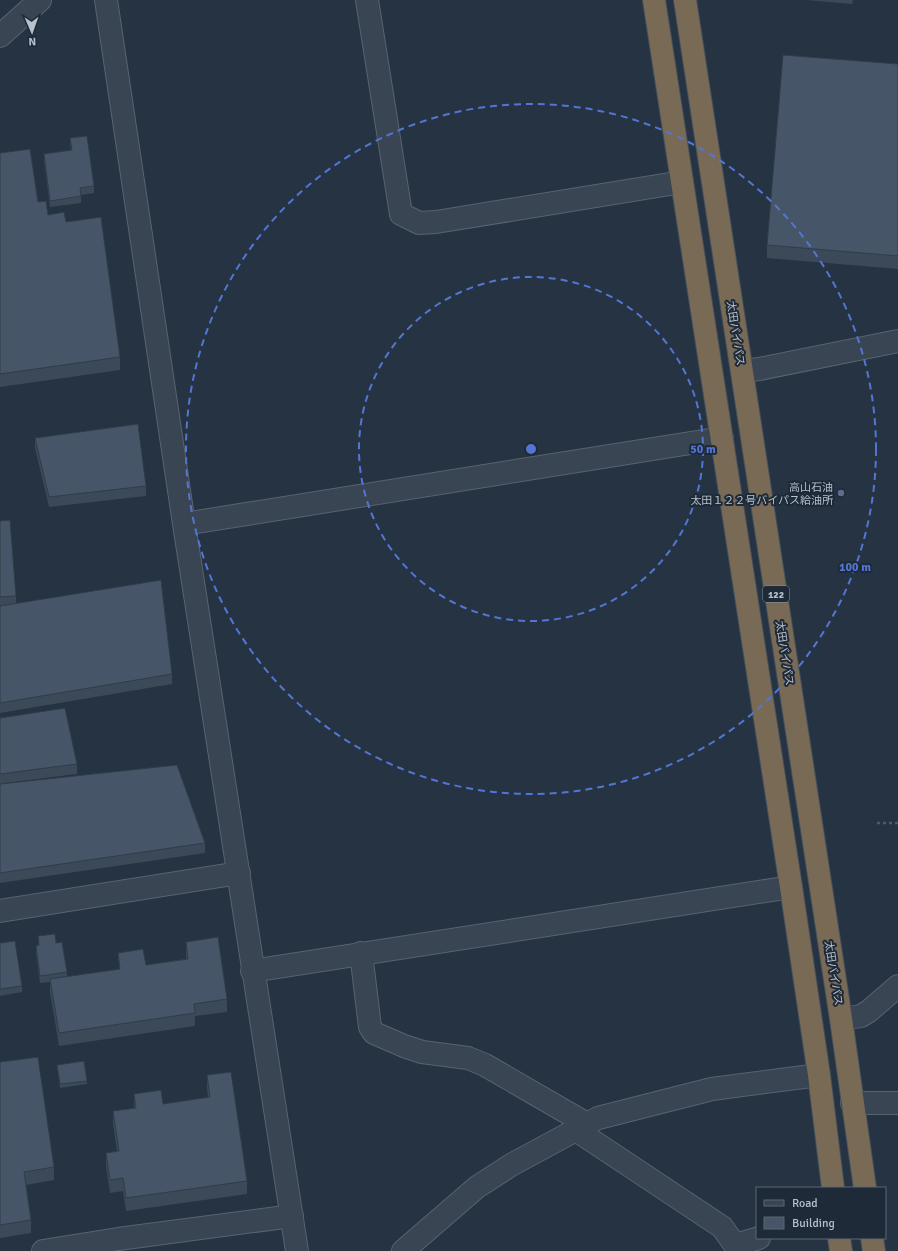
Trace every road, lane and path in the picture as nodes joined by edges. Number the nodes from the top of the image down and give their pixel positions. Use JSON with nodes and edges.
{"nodes":[{"id":1,"x":40,"y":0,"type":"edge"},
{"id":2,"x":106,"y":0,"type":"edge"},
{"id":3,"x":367,"y":0,"type":"edge"},
{"id":4,"x":654,"y":0,"type":"edge"},
{"id":5,"x":685,"y":0,"type":"edge"},
{"id":6,"x":0,"y":36,"type":"edge"},
{"id":7,"x":682,"y":182,"type":"junction"},
{"id":8,"x":898,"y":342,"type":"edge"},
{"id":9,"x":742,"y":371,"type":"junction"},
{"id":10,"x":722,"y":438,"type":"junction"},
{"id":11,"x":184,"y":524,"type":"junction"},
{"id":12,"x":898,"y":823,"type":"edge"},
{"id":13,"x":877,"y":824,"type":"dead end"},
{"id":14,"x":239,"y":873,"type":"junction"},
{"id":15,"x":791,"y":887,"type":"junction"},
{"id":16,"x":0,"y":911,"type":"edge"},
{"id":17,"x":361,"y":953,"type":"junction"},
{"id":18,"x":252,"y":970,"type":"junction"},
{"id":19,"x":898,"y":986,"type":"edge"},
{"id":20,"x":841,"y":1019,"type":"junction"},
{"id":21,"x":818,"y":1075,"type":"junction"},
{"id":22,"x":852,"y":1103,"type":"junction"},
{"id":23,"x":898,"y":1103,"type":"edge"},
{"id":24,"x":582,"y":1127,"type":"junction"},
{"id":25,"x":833,"y":1187,"type":"edge"},
{"id":26,"x":865,"y":1187,"type":"edge"},
{"id":27,"x":292,"y":1216,"type":"junction"},
{"id":28,"x":756,"y":1239,"type":"edge"},
{"id":29,"x":840,"y":1239,"type":"edge"},
{"id":30,"x":872,"y":1239,"type":"edge"},
{"id":31,"x":119,"y":1245,"type":"edge"},
{"id":32,"x":43,"y":1251,"type":"edge"},
{"id":33,"x":297,"y":1251,"type":"edge"},
{"id":34,"x":403,"y":1251,"type":"edge"},
{"id":35,"x":841,"y":1251,"type":"edge"},
{"id":36,"x":874,"y":1251,"type":"edge"}],
"edges":[{"from":1,"to":6,"type":"street"},
{"from":2,"to":11,"type":"street"},
{"from":3,"to":7,"type":"street"},
{"from":4,"to":7,"type":"highway","number":"122"},
{"from":5,"to":9,"type":"highway","name":"太田バイパス","number":"122"},
{"from":7,"to":10,"type":"highway","number":"122"},
{"from":8,"to":9,"type":"street"},
{"from":9,"to":20,"type":"highway","name":"太田バイパス","number":"122"},
{"from":10,"to":11,"type":"street"},
{"from":10,"to":15,"type":"highway","number":"122"},
{"from":11,"to":14,"type":"street"},
{"from":12,"to":13,"type":"path"},
{"from":14,"to":16,"type":"street"},
{"from":14,"to":18,"type":"street"},
{"from":15,"to":17,"type":"street"},
{"from":15,"to":21,"type":"highway","number":"122"},
{"from":17,"to":18,"type":"street"},
{"from":17,"to":24,"type":"street"},
{"from":18,"to":27,"type":"street"},
{"from":19,"to":20,"type":"street"},
{"from":20,"to":22,"type":"highway","name":"太田バイパス","number":"122"},
{"from":21,"to":24,"type":"street"},
{"from":21,"to":25,"type":"highway","number":"122"},
{"from":22,"to":23,"type":"street"},
{"from":22,"to":26,"type":"highway","name":"太田バイパス","number":"122"},
{"from":24,"to":28,"type":"street"},
{"from":24,"to":34,"type":"street"},
{"from":27,"to":31,"type":"street"},
{"from":27,"to":33,"type":"street"},
{"from":29,"to":35,"type":"highway"},
{"from":30,"to":36,"type":"highway"},
{"from":31,"to":32,"type":"street"}]}
